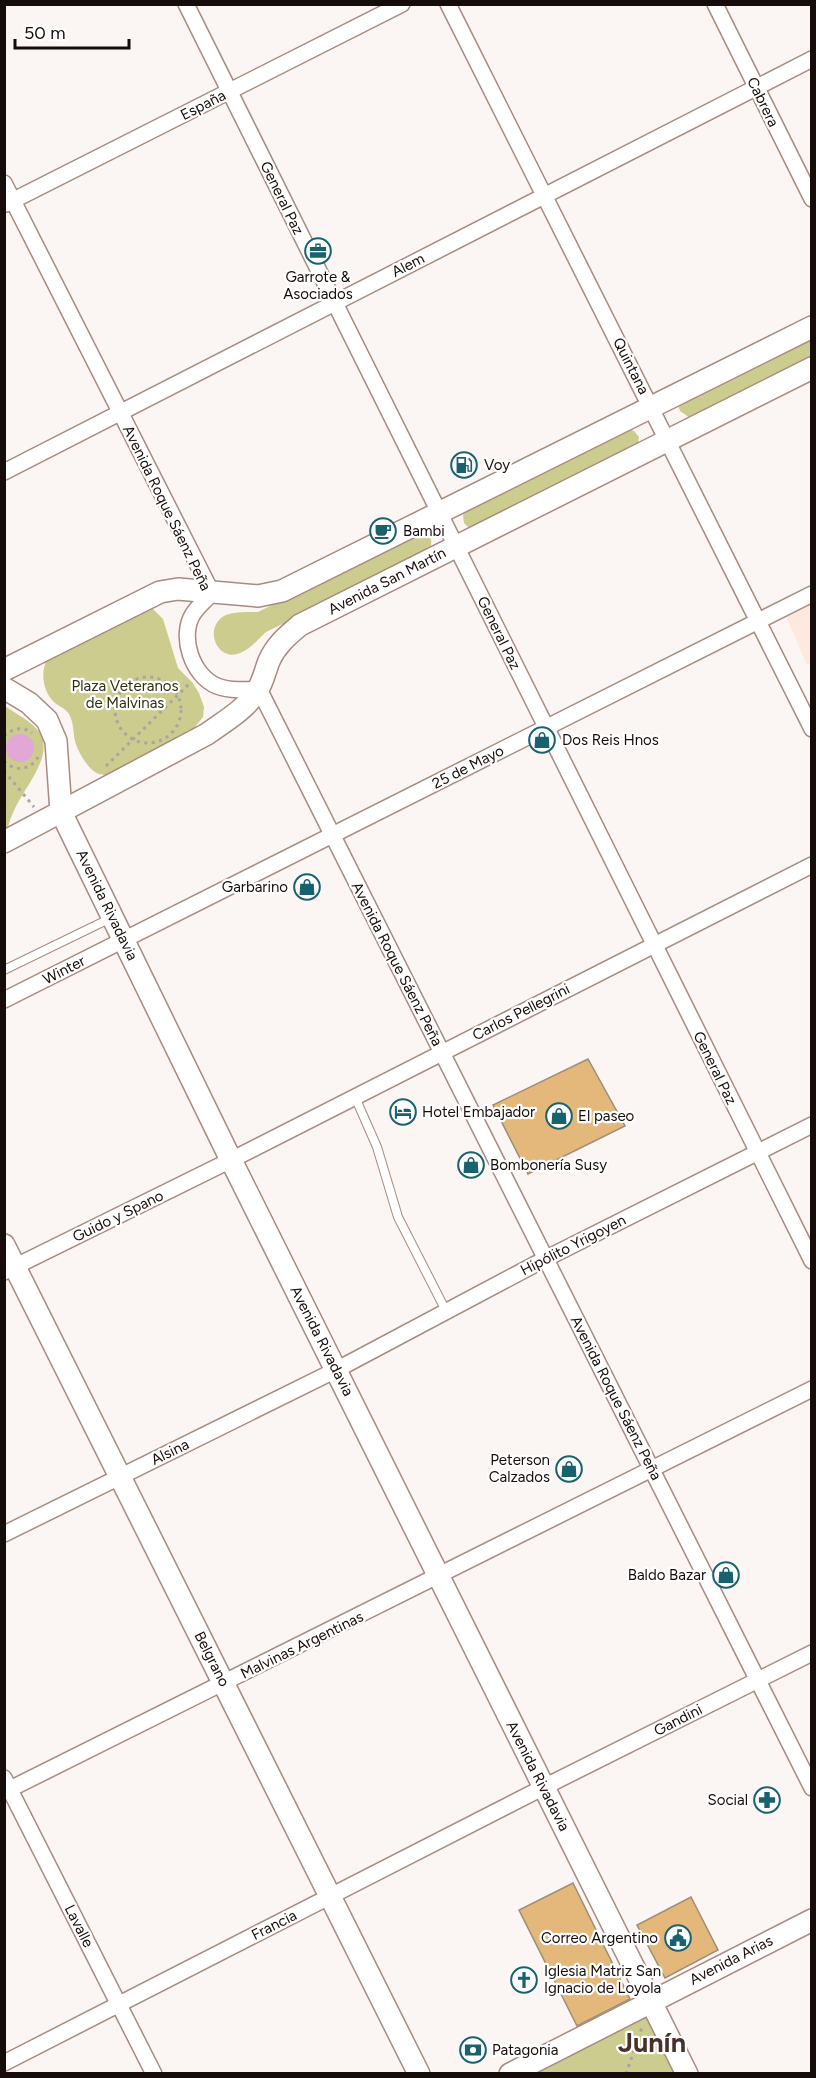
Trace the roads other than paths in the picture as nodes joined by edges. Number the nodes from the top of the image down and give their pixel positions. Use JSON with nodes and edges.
{"nodes":[{"id":1,"x":186,"y":4,"type":"edge"},
{"id":2,"x":402,"y":4,"type":"edge"},
{"id":3,"x":448,"y":4,"type":"edge"},
{"id":4,"x":715,"y":4,"type":"edge"},
{"id":5,"x":812,"y":59,"type":"edge"},
{"id":6,"x":756,"y":87,"type":"junction"},
{"id":7,"x":230,"y":91,"type":"junction"},
{"id":8,"x":4,"y":183,"type":"edge"},
{"id":9,"x":544,"y":195,"type":"junction"},
{"id":10,"x":812,"y":199,"type":"edge"},
{"id":11,"x":9,"y":203,"type":"edge"},
{"id":12,"x":334,"y":302,"type":"junction"},
{"id":13,"x":812,"y":327,"type":"edge"},
{"id":14,"x":812,"y":368,"type":"edge"},
{"id":15,"x":651,"y":407,"type":"junction"},
{"id":16,"x":121,"y":412,"type":"junction"},
{"id":17,"x":668,"y":440,"type":"junction"},
{"id":18,"x":4,"y":472,"type":"edge"},
{"id":19,"x":440,"y":514,"type":"junction"},
{"id":20,"x":456,"y":546,"type":"junction"},
{"id":21,"x":212,"y":593,"type":"junction"},
{"id":22,"x":812,"y":594,"type":"edge"},
{"id":23,"x":758,"y":621,"type":"junction"},
{"id":24,"x":4,"y":670,"type":"edge"},
{"id":25,"x":4,"y":688,"type":"edge"},
{"id":26,"x":259,"y":689,"type":"junction"},
{"id":27,"x":546,"y":728,"type":"junction"},
{"id":28,"x":812,"y":729,"type":"edge"},
{"id":29,"x":53,"y":816,"type":"junction"},
{"id":30,"x":332,"y":835,"type":"junction"},
{"id":31,"x":4,"y":842,"type":"edge"},
{"id":32,"x":812,"y":865,"type":"edge"},
{"id":33,"x":112,"y":917,"type":"junction"},
{"id":34,"x":124,"y":940,"type":"junction"},
{"id":35,"x":654,"y":945,"type":"junction"},
{"id":36,"x":4,"y":970,"type":"edge"},
{"id":37,"x":4,"y":1000,"type":"edge"},
{"id":38,"x":442,"y":1053,"type":"junction"},
{"id":39,"x":355,"y":1097,"type":"junction"},
{"id":40,"x":812,"y":1125,"type":"edge"},
{"id":41,"x":757,"y":1152,"type":"junction"},
{"id":42,"x":231,"y":1160,"type":"junction"},
{"id":43,"x":4,"y":1245,"type":"edge"},
{"id":44,"x":545,"y":1259,"type":"junction"},
{"id":45,"x":812,"y":1261,"type":"edge"},
{"id":46,"x":10,"y":1269,"type":"edge"},
{"id":47,"x":446,"y":1311,"type":"junction"},
{"id":48,"x":336,"y":1370,"type":"junction"},
{"id":49,"x":812,"y":1389,"type":"edge"},
{"id":50,"x":652,"y":1470,"type":"junction"},
{"id":51,"x":120,"y":1477,"type":"junction"},
{"id":52,"x":4,"y":1534,"type":"edge"},
{"id":53,"x":439,"y":1577,"type":"junction"},
{"id":54,"x":812,"y":1653,"type":"edge"},
{"id":55,"x":757,"y":1680,"type":"junction"},
{"id":56,"x":224,"y":1683,"type":"junction"},
{"id":57,"x":6,"y":1787,"type":"edge"},
{"id":58,"x":544,"y":1787,"type":"junction"},
{"id":59,"x":812,"y":1788,"type":"edge"},
{"id":60,"x":330,"y":1896,"type":"junction"},
{"id":61,"x":812,"y":1920,"type":"edge"},
{"id":62,"x":651,"y":2000,"type":"junction"},
{"id":63,"x":119,"y":2005,"type":"junction"},
{"id":64,"x":4,"y":2063,"type":"edge"},
{"id":65,"x":154,"y":2073,"type":"edge"},
{"id":66,"x":419,"y":2073,"type":"edge"},
{"id":67,"x":510,"y":2073,"type":"edge"},
{"id":68,"x":687,"y":2073,"type":"edge"}],
"edges":[{"from":1,"to":7,"type":"street","name":"General Paz"},
{"from":2,"to":7,"type":"street","name":"España"},
{"from":3,"to":9,"type":"street","name":"Quintana"},
{"from":4,"to":6,"type":"street","name":"Cabrera"},
{"from":5,"to":6,"type":"street","name":"Alem"},
{"from":6,"to":9,"type":"street","name":"Alem"},
{"from":6,"to":10,"type":"street","name":"Cabrera"},
{"from":7,"to":11,"type":"street","name":"España"},
{"from":7,"to":12,"type":"street","name":"General Paz"},
{"from":8,"to":11,"type":"street","name":"Avenida Roque Sáenz Peña"},
{"from":9,"to":12,"type":"street","name":"Alem"},
{"from":9,"to":15,"type":"street","name":"Quintana"},
{"from":11,"to":16,"type":"street","name":"Avenida Roque Sáenz Peña"},
{"from":12,"to":16,"type":"street","name":"Alem"},
{"from":12,"to":19,"type":"street","name":"General Paz"},
{"from":13,"to":15,"type":"main road"},
{"from":14,"to":17,"type":"main road","name":"Avenida San Martín"},
{"from":15,"to":17,"type":"street","name":"Quintana"},
{"from":15,"to":19,"type":"main road"},
{"from":16,"to":18,"type":"street","name":"Alem"},
{"from":16,"to":21,"type":"street","name":"Avenida Roque Sáenz Peña"},
{"from":17,"to":20,"type":"main road","name":"Avenida San Martín"},
{"from":17,"to":23,"type":"street","name":"Quintana"},
{"from":19,"to":20,"type":"street","name":"General Paz"},
{"from":19,"to":21,"type":"main road"},
{"from":20,"to":26,"type":"main road","name":"Avenida San Martín"},
{"from":20,"to":27,"type":"street","name":"General Paz"},
{"from":21,"to":24,"type":"main road"},
{"from":21,"to":26,"type":"street","name":"Avenida Roque Sáenz Peña"},
{"from":22,"to":23,"type":"street","name":"25 de Mayo"},
{"from":23,"to":27,"type":"street","name":"25 de Mayo"},
{"from":23,"to":28,"type":"street","name":"Quintana"},
{"from":25,"to":29,"type":"main road","name":"Avenida Rivadavia"},
{"from":26,"to":29,"type":"main road","name":"Avenida San Martín"},
{"from":26,"to":30,"type":"street","name":"Avenida Roque Sáenz Peña"},
{"from":27,"to":30,"type":"street","name":"25 de Mayo"},
{"from":27,"to":35,"type":"street","name":"General Paz"},
{"from":29,"to":31,"type":"main road","name":"Avenida San Martín"},
{"from":29,"to":33,"type":"main road","name":"Avenida Rivadavia"},
{"from":30,"to":34,"type":"street","name":"25 de Mayo"},
{"from":30,"to":38,"type":"street","name":"Avenida Roque Sáenz Peña"},
{"from":32,"to":35,"type":"street","name":"Carlos Pellegrini"},
{"from":33,"to":34,"type":"main road","name":"Avenida Rivadavia"},
{"from":33,"to":36,"type":"lane"},
{"from":34,"to":37,"type":"street","name":"Winter"},
{"from":34,"to":42,"type":"main road","name":"Avenida Rivadavia"},
{"from":35,"to":38,"type":"street","name":"Carlos Pellegrini"},
{"from":35,"to":41,"type":"street","name":"General Paz"},
{"from":38,"to":39,"type":"street","name":"Carlos Pellegrini"},
{"from":38,"to":44,"type":"street","name":"Avenida Roque Sáenz Peña"},
{"from":39,"to":42,"type":"street","name":"Carlos Pellegrini"},
{"from":39,"to":47,"type":"lane"},
{"from":40,"to":41,"type":"street","name":"Hipólito Yrigoyen"},
{"from":41,"to":44,"type":"street","name":"Hipólito Yrigoyen"},
{"from":41,"to":45,"type":"street","name":"General Paz"},
{"from":42,"to":46,"type":"street","name":"Guido y Spano"},
{"from":42,"to":48,"type":"main road","name":"Avenida Rivadavia"},
{"from":43,"to":46,"type":"main road","name":"Belgrano"},
{"from":44,"to":47,"type":"street","name":"Hipólito Yrigoyen"},
{"from":44,"to":50,"type":"street","name":"Avenida Roque Sáenz Peña"},
{"from":46,"to":51,"type":"main road","name":"Belgrano"},
{"from":47,"to":48,"type":"street","name":"Hipólito Yrigoyen"},
{"from":48,"to":51,"type":"street","name":"Alsina"},
{"from":48,"to":53,"type":"main road","name":"Avenida Rivadavia"},
{"from":49,"to":50,"type":"street","name":"Malvinas Argentinas"},
{"from":50,"to":53,"type":"street","name":"Malvinas Argentinas"},
{"from":50,"to":55,"type":"street","name":"Avenida Roque Sáenz Peña"},
{"from":51,"to":52,"type":"street","name":"Alsina"},
{"from":51,"to":56,"type":"main road","name":"Belgrano"},
{"from":53,"to":56,"type":"street","name":"Malvinas Argentinas"},
{"from":53,"to":58,"type":"main road","name":"Avenida Rivadavia"},
{"from":54,"to":55,"type":"street","name":"Gandini"},
{"from":55,"to":58,"type":"street","name":"Gandini"},
{"from":55,"to":59,"type":"street","name":"Avenida Roque Sáenz Peña"},
{"from":56,"to":57,"type":"street","name":"Malvinas Argentinas"},
{"from":56,"to":60,"type":"main road","name":"Belgrano"},
{"from":57,"to":63,"type":"street","name":"Lavalle"},
{"from":58,"to":60,"type":"street","name":"Francia"},
{"from":58,"to":62,"type":"main road","name":"Avenida Rivadavia"},
{"from":60,"to":63,"type":"street","name":"Francia"},
{"from":60,"to":66,"type":"main road","name":"Belgrano"},
{"from":61,"to":62,"type":"main road","name":"Avenida Arias"},
{"from":62,"to":67,"type":"main road","name":"Avenida Arias"},
{"from":62,"to":68,"type":"main road","name":"Avenida Rivadavia"},
{"from":63,"to":64,"type":"street","name":"Francia"},
{"from":63,"to":65,"type":"street","name":"Lavalle"}]}
